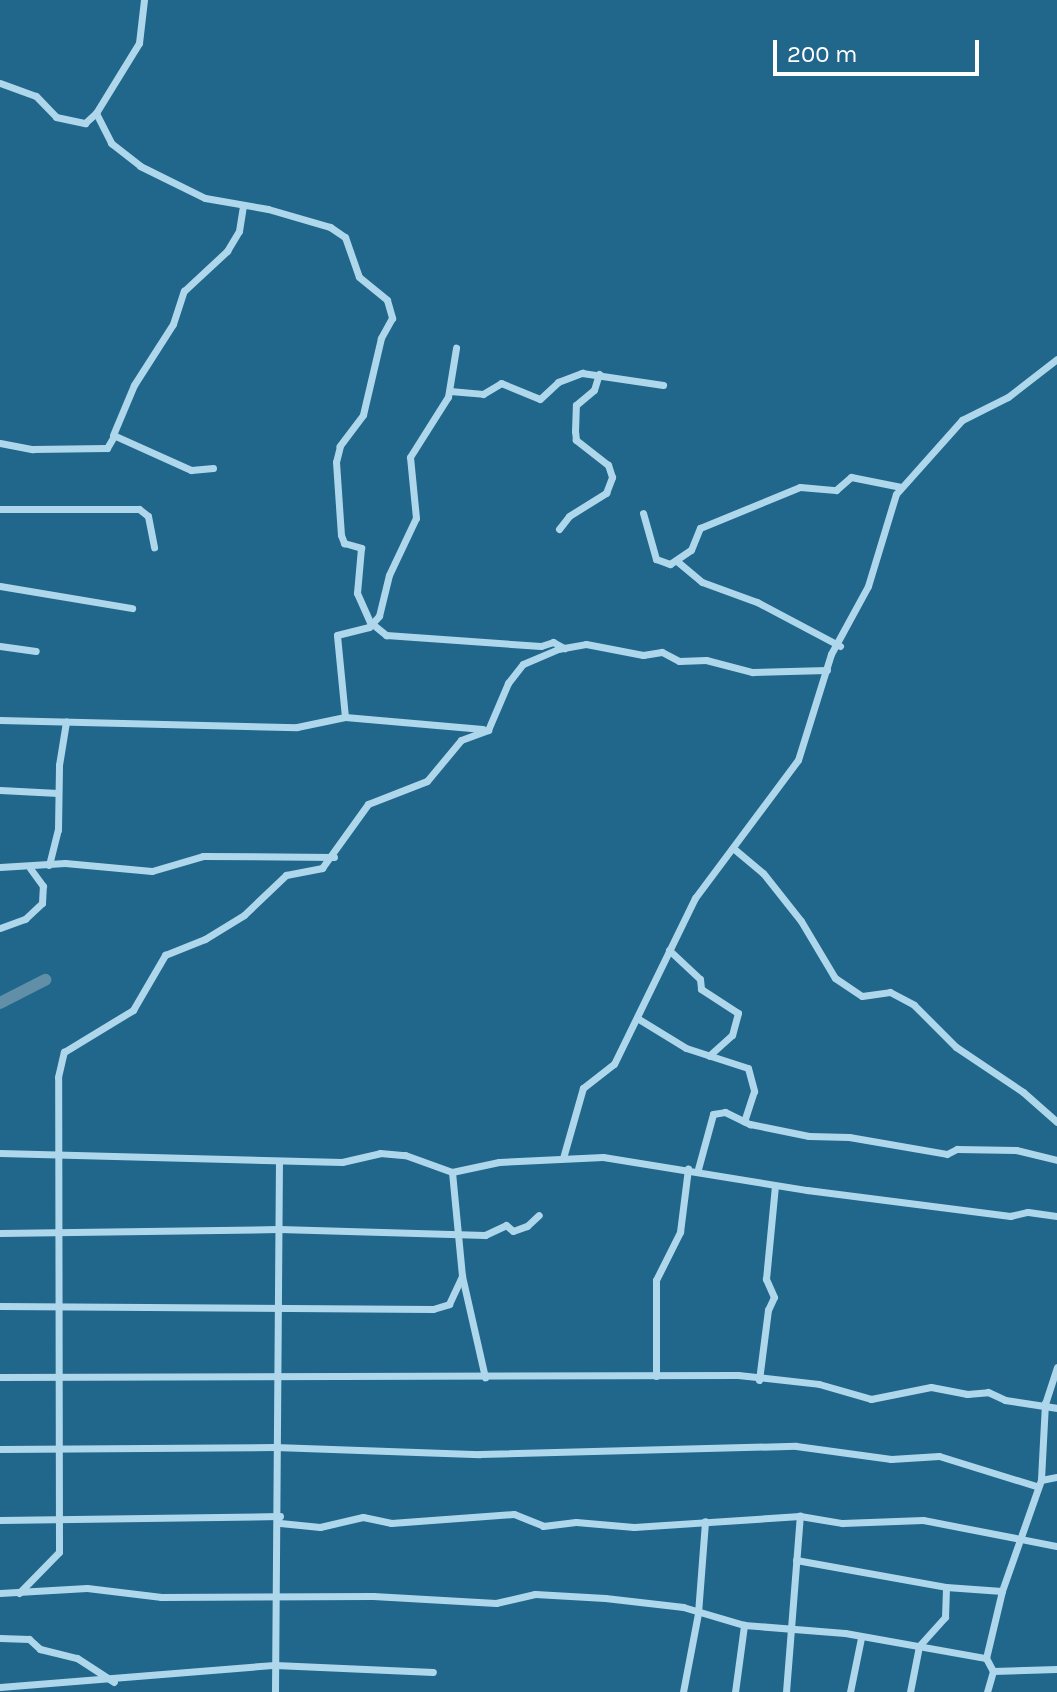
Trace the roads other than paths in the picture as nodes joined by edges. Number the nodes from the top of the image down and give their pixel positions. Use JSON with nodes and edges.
{"nodes":[{"id":1,"x":144,"y":0,"type":"edge"},
{"id":2,"x":0,"y":83,"type":"edge"},
{"id":3,"x":96,"y":113,"type":"junction"},
{"id":4,"x":243,"y":207,"type":"junction"},
{"id":5,"x":456,"y":348,"type":"dead end"},
{"id":6,"x":1057,"y":359,"type":"edge"},
{"id":7,"x":599,"y":374,"type":"junction"},
{"id":8,"x":663,"y":385,"type":"dead end"},
{"id":9,"x":450,"y":391,"type":"junction"},
{"id":10,"x":114,"y":436,"type":"junction"},
{"id":11,"x":0,"y":443,"type":"edge"},
{"id":12,"x":213,"y":468,"type":"dead end"},
{"id":13,"x":901,"y":487,"type":"junction"},
{"id":14,"x":0,"y":509,"type":"edge"},
{"id":15,"x":643,"y":513,"type":"dead end"},
{"id":16,"x":559,"y":529,"type":"dead end"},
{"id":17,"x":154,"y":547,"type":"dead end"},
{"id":18,"x":678,"y":562,"type":"junction"},
{"id":19,"x":0,"y":586,"type":"edge"},
{"id":20,"x":132,"y":608,"type":"dead end"},
{"id":21,"x":372,"y":625,"type":"junction"},
{"id":22,"x":0,"y":646,"type":"edge"},
{"id":23,"x":840,"y":646,"type":"junction"},
{"id":24,"x":564,"y":648,"type":"junction"},
{"id":25,"x":36,"y":651,"type":"dead end"},
{"id":26,"x":827,"y":670,"type":"junction"},
{"id":27,"x":345,"y":717,"type":"junction"},
{"id":28,"x":0,"y":720,"type":"edge"},
{"id":29,"x":66,"y":722,"type":"junction"},
{"id":30,"x":488,"y":730,"type":"junction"},
{"id":31,"x":0,"y":790,"type":"edge"},
{"id":32,"x":58,"y":793,"type":"junction"},
{"id":33,"x":733,"y":848,"type":"junction"},
{"id":34,"x":334,"y":857,"type":"junction"},
{"id":35,"x":49,"y":865,"type":"junction"},
{"id":36,"x":0,"y":867,"type":"edge"},
{"id":37,"x":30,"y":868,"type":"junction"},
{"id":38,"x":0,"y":928,"type":"edge"},
{"id":39,"x":669,"y":950,"type":"junction"},
{"id":40,"x":637,"y":1018,"type":"junction"},
{"id":41,"x":709,"y":1056,"type":"junction"},
{"id":42,"x":744,"y":1121,"type":"junction"},
{"id":43,"x":1057,"y":1122,"type":"edge"},
{"id":44,"x":0,"y":1153,"type":"edge"},
{"id":45,"x":60,"y":1154,"type":"junction"},
{"id":46,"x":563,"y":1158,"type":"junction"},
{"id":47,"x":1057,"y":1160,"type":"edge"},
{"id":48,"x":279,"y":1161,"type":"junction"},
{"id":49,"x":688,"y":1169,"type":"junction"},
{"id":50,"x":698,"y":1169,"type":"junction"},
{"id":51,"x":452,"y":1172,"type":"junction"},
{"id":52,"x":775,"y":1186,"type":"junction"},
{"id":53,"x":539,"y":1215,"type":"dead end"},
{"id":54,"x":1057,"y":1216,"type":"edge"},
{"id":55,"x":279,"y":1229,"type":"junction"},
{"id":56,"x":457,"y":1232,"type":"junction"},
{"id":57,"x":0,"y":1233,"type":"edge"},
{"id":58,"x":58,"y":1233,"type":"junction"},
{"id":59,"x":462,"y":1276,"type":"junction"},
{"id":60,"x":0,"y":1306,"type":"edge"},
{"id":61,"x":59,"y":1306,"type":"junction"},
{"id":62,"x":278,"y":1307,"type":"junction"},
{"id":63,"x":1057,"y":1367,"type":"edge"},
{"id":64,"x":277,"y":1376,"type":"junction"},
{"id":65,"x":656,"y":1376,"type":"junction"},
{"id":66,"x":0,"y":1377,"type":"edge"},
{"id":67,"x":57,"y":1377,"type":"junction"},
{"id":68,"x":485,"y":1377,"type":"junction"},
{"id":69,"x":759,"y":1380,"type":"junction"},
{"id":70,"x":1045,"y":1403,"type":"junction"},
{"id":71,"x":1057,"y":1408,"type":"edge"},
{"id":72,"x":275,"y":1447,"type":"junction"},
{"id":73,"x":0,"y":1449,"type":"edge"},
{"id":74,"x":60,"y":1449,"type":"junction"},
{"id":75,"x":1057,"y":1477,"type":"edge"},
{"id":76,"x":1039,"y":1483,"type":"junction"},
{"id":77,"x":800,"y":1516,"type":"junction"},
{"id":78,"x":61,"y":1519,"type":"junction"},
{"id":79,"x":280,"y":1519,"type":"junction"},
{"id":80,"x":0,"y":1520,"type":"edge"},
{"id":81,"x":705,"y":1521,"type":"junction"},
{"id":82,"x":1021,"y":1538,"type":"junction"},
{"id":83,"x":1057,"y":1546,"type":"edge"},
{"id":84,"x":796,"y":1560,"type":"junction"},
{"id":85,"x":946,"y":1587,"type":"junction"},
{"id":86,"x":1002,"y":1591,"type":"junction"},
{"id":87,"x":0,"y":1593,"type":"edge"},
{"id":88,"x":19,"y":1593,"type":"junction"},
{"id":89,"x":275,"y":1595,"type":"junction"},
{"id":90,"x":698,"y":1613,"type":"junction"},
{"id":91,"x":744,"y":1625,"type":"junction"},
{"id":92,"x":792,"y":1628,"type":"junction"},
{"id":93,"x":0,"y":1638,"type":"edge"},
{"id":94,"x":861,"y":1638,"type":"junction"},
{"id":95,"x":919,"y":1646,"type":"junction"},
{"id":96,"x":986,"y":1658,"type":"junction"},
{"id":97,"x":275,"y":1665,"type":"junction"},
{"id":98,"x":1057,"y":1669,"type":"edge"},
{"id":99,"x":993,"y":1671,"type":"junction"},
{"id":100,"x":433,"y":1672,"type":"dead end"},
{"id":101,"x":114,"y":1682,"type":"junction"},
{"id":102,"x":0,"y":1687,"type":"edge"},
{"id":103,"x":275,"y":1692,"type":"edge"},
{"id":104,"x":683,"y":1692,"type":"edge"},
{"id":105,"x":735,"y":1692,"type":"edge"},
{"id":106,"x":786,"y":1692,"type":"edge"},
{"id":107,"x":850,"y":1692,"type":"edge"},
{"id":108,"x":910,"y":1692,"type":"edge"},
{"id":109,"x":987,"y":1692,"type":"edge"}],
"edges":[{"from":1,"to":3,"type":"street"},
{"from":2,"to":3,"type":"street"},
{"from":3,"to":4,"type":"street"},
{"from":4,"to":10,"type":"street"},
{"from":4,"to":21,"type":"street"},
{"from":5,"to":9,"type":"street"},
{"from":6,"to":13,"type":"street"},
{"from":7,"to":8,"type":"street"},
{"from":7,"to":9,"type":"street"},
{"from":7,"to":16,"type":"street"},
{"from":9,"to":21,"type":"street"},
{"from":10,"to":11,"type":"street"},
{"from":10,"to":12,"type":"street"},
{"from":13,"to":18,"type":"street"},
{"from":13,"to":23,"type":"street"},
{"from":14,"to":17,"type":"street"},
{"from":15,"to":18,"type":"street"},
{"from":18,"to":23,"type":"street"},
{"from":19,"to":20,"type":"street"},
{"from":21,"to":24,"type":"street"},
{"from":21,"to":27,"type":"street"},
{"from":22,"to":25,"type":"street"},
{"from":23,"to":26,"type":"street"},
{"from":24,"to":26,"type":"street"},
{"from":24,"to":30,"type":"street"},
{"from":26,"to":33,"type":"street"},
{"from":27,"to":29,"type":"street"},
{"from":27,"to":30,"type":"street"},
{"from":28,"to":29,"type":"street"},
{"from":29,"to":32,"type":"street"},
{"from":30,"to":34,"type":"street"},
{"from":31,"to":32,"type":"street"},
{"from":32,"to":35,"type":"street"},
{"from":33,"to":39,"type":"street"},
{"from":33,"to":43,"type":"street"},
{"from":34,"to":35,"type":"street"},
{"from":34,"to":45,"type":"street"},
{"from":35,"to":37,"type":"street"},
{"from":36,"to":37,"type":"street"},
{"from":37,"to":38,"type":"street"},
{"from":39,"to":40,"type":"street"},
{"from":39,"to":41,"type":"street"},
{"from":40,"to":41,"type":"street"},
{"from":40,"to":46,"type":"street"},
{"from":41,"to":42,"type":"street"},
{"from":42,"to":47,"type":"street"},
{"from":42,"to":50,"type":"street"},
{"from":44,"to":45,"type":"street"},
{"from":45,"to":48,"type":"street"},
{"from":45,"to":58,"type":"street"},
{"from":46,"to":49,"type":"street"},
{"from":46,"to":51,"type":"street"},
{"from":48,"to":51,"type":"street"},
{"from":48,"to":55,"type":"street"},
{"from":49,"to":50,"type":"street"},
{"from":49,"to":65,"type":"street"},
{"from":50,"to":52,"type":"street"},
{"from":51,"to":56,"type":"street"},
{"from":52,"to":54,"type":"street"},
{"from":52,"to":69,"type":"street"},
{"from":53,"to":56,"type":"street"},
{"from":55,"to":56,"type":"street"},
{"from":55,"to":58,"type":"street"},
{"from":55,"to":62,"type":"street"},
{"from":56,"to":59,"type":"street"},
{"from":57,"to":58,"type":"street"},
{"from":58,"to":61,"type":"street"},
{"from":59,"to":62,"type":"street"},
{"from":59,"to":68,"type":"street"},
{"from":60,"to":61,"type":"street"},
{"from":61,"to":62,"type":"street"},
{"from":61,"to":67,"type":"street"},
{"from":62,"to":64,"type":"street"},
{"from":63,"to":70,"type":"street"},
{"from":64,"to":67,"type":"street"},
{"from":64,"to":68,"type":"street"},
{"from":64,"to":72,"type":"street"},
{"from":65,"to":68,"type":"street"},
{"from":65,"to":69,"type":"street"},
{"from":66,"to":67,"type":"street"},
{"from":67,"to":74,"type":"street"},
{"from":69,"to":70,"type":"street"},
{"from":70,"to":71,"type":"street"},
{"from":70,"to":76,"type":"street"},
{"from":72,"to":74,"type":"street"},
{"from":72,"to":76,"type":"street"},
{"from":72,"to":79,"type":"street"},
{"from":73,"to":74,"type":"street"},
{"from":74,"to":78,"type":"street"},
{"from":75,"to":76,"type":"street"},
{"from":76,"to":82,"type":"street"},
{"from":77,"to":81,"type":"street"},
{"from":77,"to":82,"type":"street"},
{"from":77,"to":84,"type":"street"},
{"from":78,"to":79,"type":"street"},
{"from":78,"to":80,"type":"street"},
{"from":78,"to":88,"type":"street"},
{"from":79,"to":81,"type":"street"},
{"from":79,"to":89,"type":"street"},
{"from":81,"to":90,"type":"street"},
{"from":82,"to":83,"type":"street"},
{"from":82,"to":86,"type":"street"},
{"from":84,"to":85,"type":"street"},
{"from":84,"to":92,"type":"street"},
{"from":85,"to":86,"type":"street"},
{"from":85,"to":95,"type":"street"},
{"from":86,"to":96,"type":"street"},
{"from":87,"to":88,"type":"street"},
{"from":88,"to":89,"type":"street"},
{"from":89,"to":90,"type":"street"},
{"from":89,"to":97,"type":"street"},
{"from":90,"to":91,"type":"street"},
{"from":90,"to":104,"type":"street"},
{"from":91,"to":92,"type":"street"},
{"from":91,"to":105,"type":"street"},
{"from":92,"to":94,"type":"street"},
{"from":92,"to":106,"type":"street"},
{"from":93,"to":101,"type":"street"},
{"from":94,"to":95,"type":"street"},
{"from":94,"to":107,"type":"street"},
{"from":95,"to":96,"type":"street"},
{"from":95,"to":108,"type":"street"},
{"from":96,"to":99,"type":"street"},
{"from":97,"to":100,"type":"street"},
{"from":97,"to":101,"type":"street"},
{"from":97,"to":103,"type":"street"},
{"from":98,"to":99,"type":"street"},
{"from":99,"to":109,"type":"street"},
{"from":101,"to":102,"type":"street"}]}
